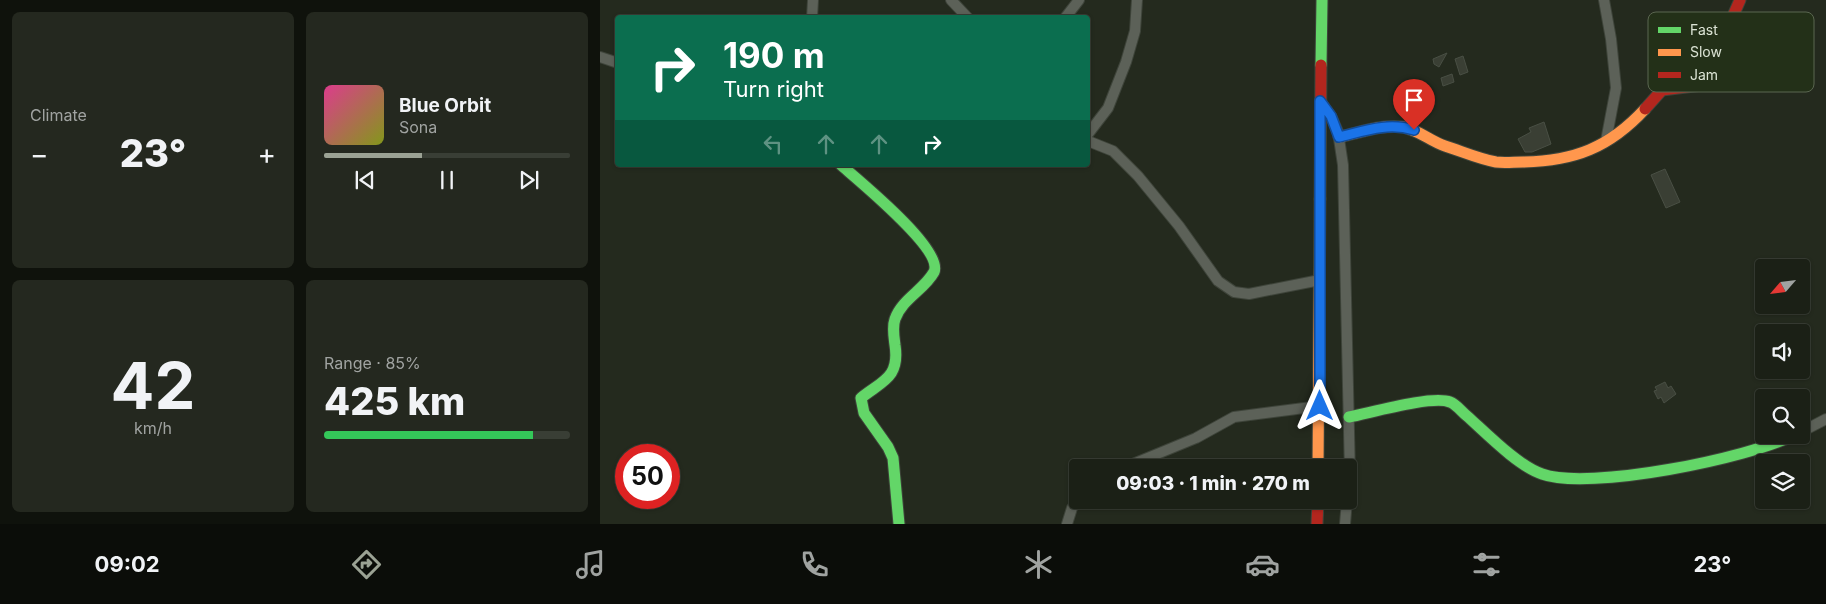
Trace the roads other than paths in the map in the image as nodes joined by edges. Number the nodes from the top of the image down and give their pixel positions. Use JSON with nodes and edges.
{"nodes":[{"id":1,"x":813,"y":0,"type":"edge"},
{"id":2,"x":951,"y":0,"type":"edge"},
{"id":3,"x":1079,"y":0,"type":"edge"},
{"id":4,"x":1136,"y":0,"type":"edge"},
{"id":5,"x":1322,"y":0,"type":"edge"},
{"id":6,"x":1604,"y":0,"type":"edge"},
{"id":7,"x":1740,"y":0,"type":"edge"},
{"id":8,"x":1735,"y":12,"type":"edge"},
{"id":9,"x":812,"y":15,"type":"edge"},
{"id":10,"x":965,"y":15,"type":"edge"},
{"id":11,"x":1067,"y":15,"type":"edge"},
{"id":12,"x":600,"y":57,"type":"edge"},
{"id":13,"x":615,"y":62,"type":"edge"},
{"id":14,"x":1660,"y":92,"type":"edge"},
{"id":15,"x":1320,"y":101,"type":"junction"},
{"id":16,"x":1090,"y":131,"type":"edge"},
{"id":17,"x":1339,"y":137,"type":"junction"},
{"id":18,"x":1606,"y":141,"type":"junction"},
{"id":19,"x":1090,"y":142,"type":"edge"},
{"id":20,"x":843,"y":167,"type":"edge"},
{"id":21,"x":1320,"y":280,"type":"junction"},
{"id":22,"x":1320,"y":406,"type":"junction"},
{"id":23,"x":1349,"y":417,"type":"junction"},
{"id":24,"x":1826,"y":419,"type":"edge"},
{"id":25,"x":1810,"y":427,"type":"edge"},
{"id":26,"x":1776,"y":444,"type":"edge"},
{"id":27,"x":1145,"y":459,"type":"edge"},
{"id":28,"x":1318,"y":459,"type":"edge"},
{"id":29,"x":1350,"y":459,"type":"edge"},
{"id":30,"x":1072,"y":509,"type":"edge"},
{"id":31,"x":1318,"y":509,"type":"edge"},
{"id":32,"x":1346,"y":509,"type":"edge"},
{"id":33,"x":899,"y":524,"type":"edge"},
{"id":34,"x":1067,"y":524,"type":"edge"},
{"id":35,"x":1317,"y":524,"type":"edge"},
{"id":36,"x":1345,"y":524,"type":"edge"}],
"edges":[{"from":1,"to":9,"type":"street"},
{"from":2,"to":10,"type":"street"},
{"from":3,"to":11,"type":"street"},
{"from":4,"to":16,"type":"street"},
{"from":5,"to":15,"type":"street"},
{"from":6,"to":18,"type":"street"},
{"from":7,"to":8,"type":"street"},
{"from":12,"to":13,"type":"street"},
{"from":14,"to":18,"type":"street"},
{"from":15,"to":17,"type":"street"},
{"from":15,"to":21,"type":"street"},
{"from":17,"to":18,"type":"street"},
{"from":17,"to":23,"type":"street"},
{"from":19,"to":21,"type":"street"},
{"from":20,"to":33,"type":"street"},
{"from":21,"to":22,"type":"street"},
{"from":22,"to":27,"type":"street"},
{"from":22,"to":28,"type":"street"},
{"from":23,"to":26,"type":"street"},
{"from":23,"to":29,"type":"street"},
{"from":24,"to":25,"type":"street"},
{"from":30,"to":34,"type":"street"},
{"from":31,"to":35,"type":"street"},
{"from":32,"to":36,"type":"street"}]}
